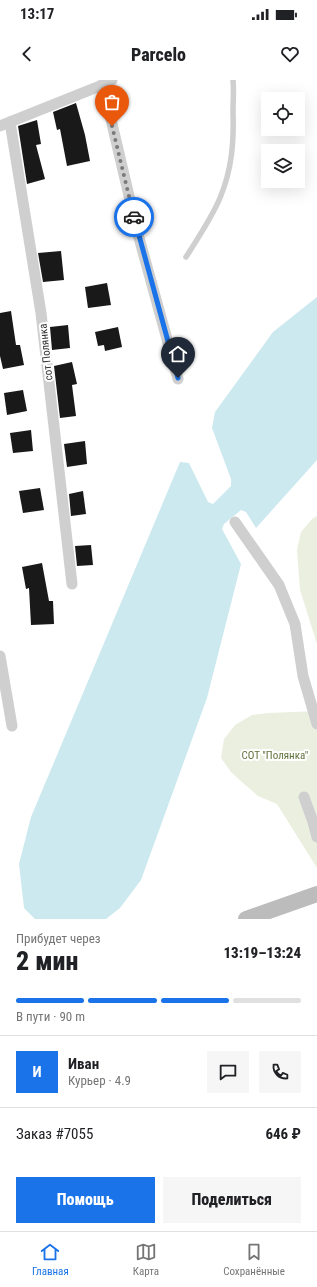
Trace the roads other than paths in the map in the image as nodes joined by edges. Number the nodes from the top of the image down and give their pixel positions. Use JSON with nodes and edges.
{"nodes":[{"id":1,"x":232,"y":80,"type":"edge"},
{"id":2,"x":107,"y":81,"type":"edge"},
{"id":3,"x":5,"y":124,"type":"edge"},
{"id":4,"x":186,"y":257,"type":"dead end"},
{"id":5,"x":178,"y":378,"type":"dead end"},
{"id":6,"x":235,"y":522,"type":"dead end"},
{"id":7,"x":72,"y":584,"type":"dead end"},
{"id":8,"x":0,"y":656,"type":"edge"},
{"id":9,"x":317,"y":724,"type":"edge"},
{"id":10,"x":12,"y":726,"type":"dead end"},
{"id":11,"x":304,"y":797,"type":"dead end"},
{"id":12,"x":317,"y":837,"type":"edge"},
{"id":13,"x":317,"y":894,"type":"edge"},
{"id":14,"x":246,"y":919,"type":"edge"}],
"edges":[{"from":1,"to":4,"type":"lane"},
{"from":2,"to":3,"type":"street","name":"сот Полянка"},
{"from":2,"to":5,"type":"street"},
{"from":3,"to":7,"type":"street","name":"сот Полянка"},
{"from":6,"to":9,"type":"street"},
{"from":8,"to":10,"type":"street"},
{"from":11,"to":12,"type":"street"},
{"from":13,"to":14,"type":"main road"}]}
